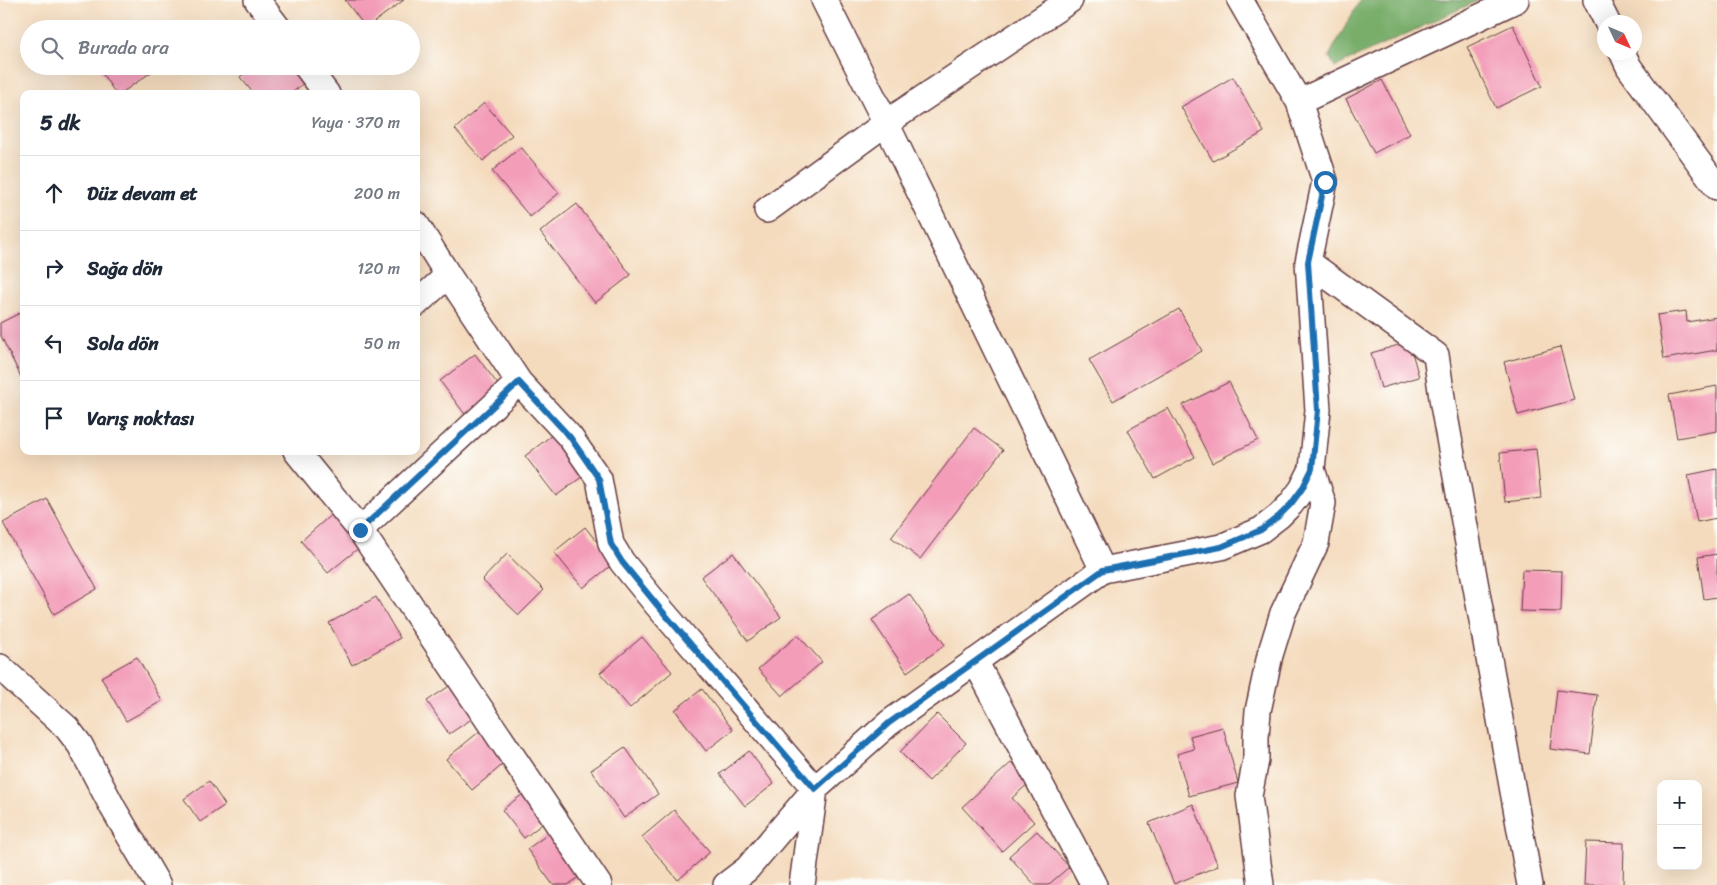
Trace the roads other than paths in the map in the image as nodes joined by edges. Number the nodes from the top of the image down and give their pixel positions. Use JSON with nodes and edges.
{"nodes":[{"id":1,"x":257,"y":0,"type":"edge"},
{"id":2,"x":824,"y":0,"type":"edge"},
{"id":3,"x":1070,"y":0,"type":"edge"},
{"id":4,"x":1240,"y":0,"type":"edge"},
{"id":5,"x":1516,"y":0,"type":"edge"},
{"id":6,"x":1596,"y":0,"type":"edge"},
{"id":7,"x":1604,"y":15,"type":"edge"},
{"id":8,"x":271,"y":20,"type":"edge"},
{"id":9,"x":1626,"y":60,"type":"edge"},
{"id":10,"x":313,"y":75,"type":"edge"},
{"id":11,"x":324,"y":90,"type":"edge"},
{"id":12,"x":1299,"y":102,"type":"junction"},
{"id":13,"x":886,"y":123,"type":"junction"},
{"id":14,"x":1717,"y":187,"type":"edge"},
{"id":15,"x":767,"y":210,"type":"dead end"},
{"id":16,"x":420,"y":230,"type":"edge"},
{"id":17,"x":1308,"y":262,"type":"junction"},
{"id":18,"x":448,"y":275,"type":"junction"},
{"id":19,"x":420,"y":300,"type":"edge"},
{"id":20,"x":519,"y":382,"type":"junction"},
{"id":21,"x":299,"y":455,"type":"edge"},
{"id":22,"x":1312,"y":469,"type":"junction"},
{"id":23,"x":360,"y":530,"type":"junction"},
{"id":24,"x":1103,"y":570,"type":"junction"},
{"id":25,"x":975,"y":661,"type":"junction"},
{"id":26,"x":0,"y":667,"type":"edge"},
{"id":27,"x":815,"y":789,"type":"junction"},
{"id":28,"x":158,"y":885,"type":"edge"},
{"id":29,"x":599,"y":885,"type":"edge"},
{"id":30,"x":726,"y":885,"type":"edge"},
{"id":31,"x":802,"y":885,"type":"edge"},
{"id":32,"x":1094,"y":885,"type":"edge"},
{"id":33,"x":1261,"y":885,"type":"edge"},
{"id":34,"x":1530,"y":885,"type":"edge"}],
"edges":[{"from":1,"to":8,"type":"street"},
{"from":2,"to":13,"type":"street"},
{"from":3,"to":13,"type":"street"},
{"from":4,"to":12,"type":"street"},
{"from":5,"to":12,"type":"street"},
{"from":6,"to":7,"type":"street"},
{"from":9,"to":14,"type":"street"},
{"from":10,"to":11,"type":"street"},
{"from":12,"to":17,"type":"street"},
{"from":13,"to":15,"type":"street"},
{"from":13,"to":24,"type":"street"},
{"from":16,"to":18,"type":"street"},
{"from":17,"to":22,"type":"street"},
{"from":17,"to":34,"type":"street"},
{"from":18,"to":19,"type":"street"},
{"from":18,"to":20,"type":"street"},
{"from":20,"to":23,"type":"street"},
{"from":20,"to":27,"type":"street"},
{"from":21,"to":23,"type":"street"},
{"from":22,"to":24,"type":"street"},
{"from":22,"to":33,"type":"street"},
{"from":23,"to":29,"type":"street"},
{"from":24,"to":25,"type":"street"},
{"from":25,"to":27,"type":"street"},
{"from":25,"to":32,"type":"street"},
{"from":26,"to":28,"type":"street"},
{"from":27,"to":30,"type":"street"},
{"from":27,"to":31,"type":"street"}]}
